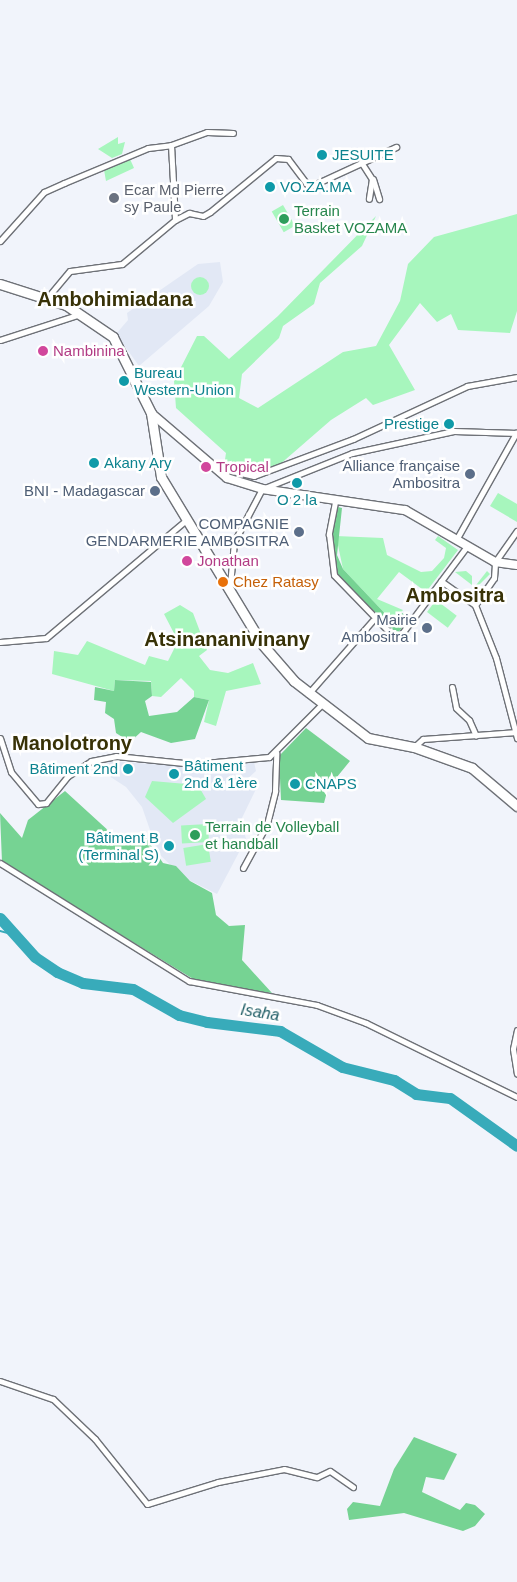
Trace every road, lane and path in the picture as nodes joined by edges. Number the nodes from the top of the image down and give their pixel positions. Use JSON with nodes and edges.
{"nodes":[{"id":1,"x":233,"y":133,"type":"dead end"},
{"id":2,"x":171,"y":145,"type":"junction"},
{"id":3,"x":396,"y":147,"type":"dead end"},
{"id":4,"x":361,"y":162,"type":"junction"},
{"id":5,"x":372,"y":179,"type":"junction"},
{"id":6,"x":380,"y":199,"type":"dead end"},
{"id":7,"x":369,"y":200,"type":"dead end"},
{"id":8,"x":176,"y":220,"type":"junction"},
{"id":9,"x":0,"y":241,"type":"edge"},
{"id":10,"x":0,"y":284,"type":"edge"},
{"id":11,"x":47,"y":298,"type":"junction"},
{"id":12,"x":80,"y":314,"type":"junction"},
{"id":13,"x":0,"y":340,"type":"edge"},
{"id":14,"x":517,"y":377,"type":"edge"},
{"id":15,"x":150,"y":413,"type":"junction"},
{"id":16,"x":517,"y":433,"type":"edge"},
{"id":17,"x":210,"y":466,"type":"junction"},
{"id":18,"x":262,"y":489,"type":"junction"},
{"id":19,"x":335,"y":502,"type":"junction"},
{"id":20,"x":186,"y":520,"type":"junction"},
{"id":21,"x":517,"y":531,"type":"edge"},
{"id":22,"x":456,"y":540,"type":"junction"},
{"id":23,"x":467,"y":546,"type":"junction"},
{"id":24,"x":495,"y":562,"type":"junction"},
{"id":25,"x":517,"y":565,"type":"edge"},
{"id":26,"x":441,"y":581,"type":"junction"},
{"id":27,"x":230,"y":585,"type":"junction"},
{"id":28,"x":474,"y":605,"type":"junction"},
{"id":29,"x":373,"y":620,"type":"junction"},
{"id":30,"x":0,"y":642,"type":"edge"},
{"id":31,"x":452,"y":687,"type":"dead end"},
{"id":32,"x":308,"y":694,"type":"junction"},
{"id":33,"x":321,"y":705,"type":"junction"},
{"id":34,"x":516,"y":732,"type":"edge"},
{"id":35,"x":476,"y":736,"type":"junction"},
{"id":36,"x":0,"y":738,"type":"edge"},
{"id":37,"x":517,"y":738,"type":"edge"},
{"id":38,"x":414,"y":747,"type":"junction"},
{"id":39,"x":276,"y":753,"type":"junction"},
{"id":40,"x":517,"y":806,"type":"edge"},
{"id":41,"x":0,"y":863,"type":"edge"},
{"id":42,"x":244,"y":868,"type":"dead end"},
{"id":43,"x":517,"y":1030,"type":"edge"},
{"id":44,"x":517,"y":1074,"type":"edge"},
{"id":45,"x":517,"y":1097,"type":"edge"},
{"id":46,"x":0,"y":1381,"type":"edge"},
{"id":47,"x":353,"y":1487,"type":"dead end"}],
"edges":[{"from":1,"to":2,"type":"street"},
{"from":2,"to":8,"type":"street"},
{"from":2,"to":9,"type":"street"},
{"from":3,"to":4,"type":"street"},
{"from":4,"to":5,"type":"street"},
{"from":4,"to":8,"type":"street"},
{"from":5,"to":6,"type":"street"},
{"from":5,"to":7,"type":"street"},
{"from":8,"to":11,"type":"street"},
{"from":10,"to":11,"type":"main road"},
{"from":11,"to":12,"type":"main road"},
{"from":12,"to":13,"type":"street"},
{"from":12,"to":15,"type":"main road"},
{"from":14,"to":17,"type":"street"},
{"from":15,"to":17,"type":"street"},
{"from":15,"to":20,"type":"main road"},
{"from":16,"to":18,"type":"street"},
{"from":16,"to":22,"type":"street"},
{"from":17,"to":18,"type":"street"},
{"from":18,"to":19,"type":"street"},
{"from":18,"to":27,"type":"street"},
{"from":19,"to":22,"type":"street"},
{"from":19,"to":29,"type":"street"},
{"from":20,"to":27,"type":"main road"},
{"from":20,"to":30,"type":"street"},
{"from":21,"to":24,"type":"street"},
{"from":22,"to":23,"type":"street"},
{"from":23,"to":24,"type":"street"},
{"from":23,"to":26,"type":"street"},
{"from":24,"to":25,"type":"street"},
{"from":24,"to":28,"type":"street"},
{"from":26,"to":28,"type":"street"},
{"from":26,"to":29,"type":"street"},
{"from":27,"to":32,"type":"main road"},
{"from":28,"to":34,"type":"street"},
{"from":29,"to":32,"type":"street"},
{"from":31,"to":35,"type":"street"},
{"from":32,"to":33,"type":"main road"},
{"from":33,"to":38,"type":"main road"},
{"from":33,"to":39,"type":"street"},
{"from":34,"to":35,"type":"street"},
{"from":34,"to":37,"type":"street"},
{"from":35,"to":38,"type":"street"},
{"from":36,"to":39,"type":"street"},
{"from":38,"to":40,"type":"main road"},
{"from":39,"to":42,"type":"street"},
{"from":41,"to":45,"type":"street"},
{"from":43,"to":44,"type":"street"},
{"from":46,"to":47,"type":"street"}]}
